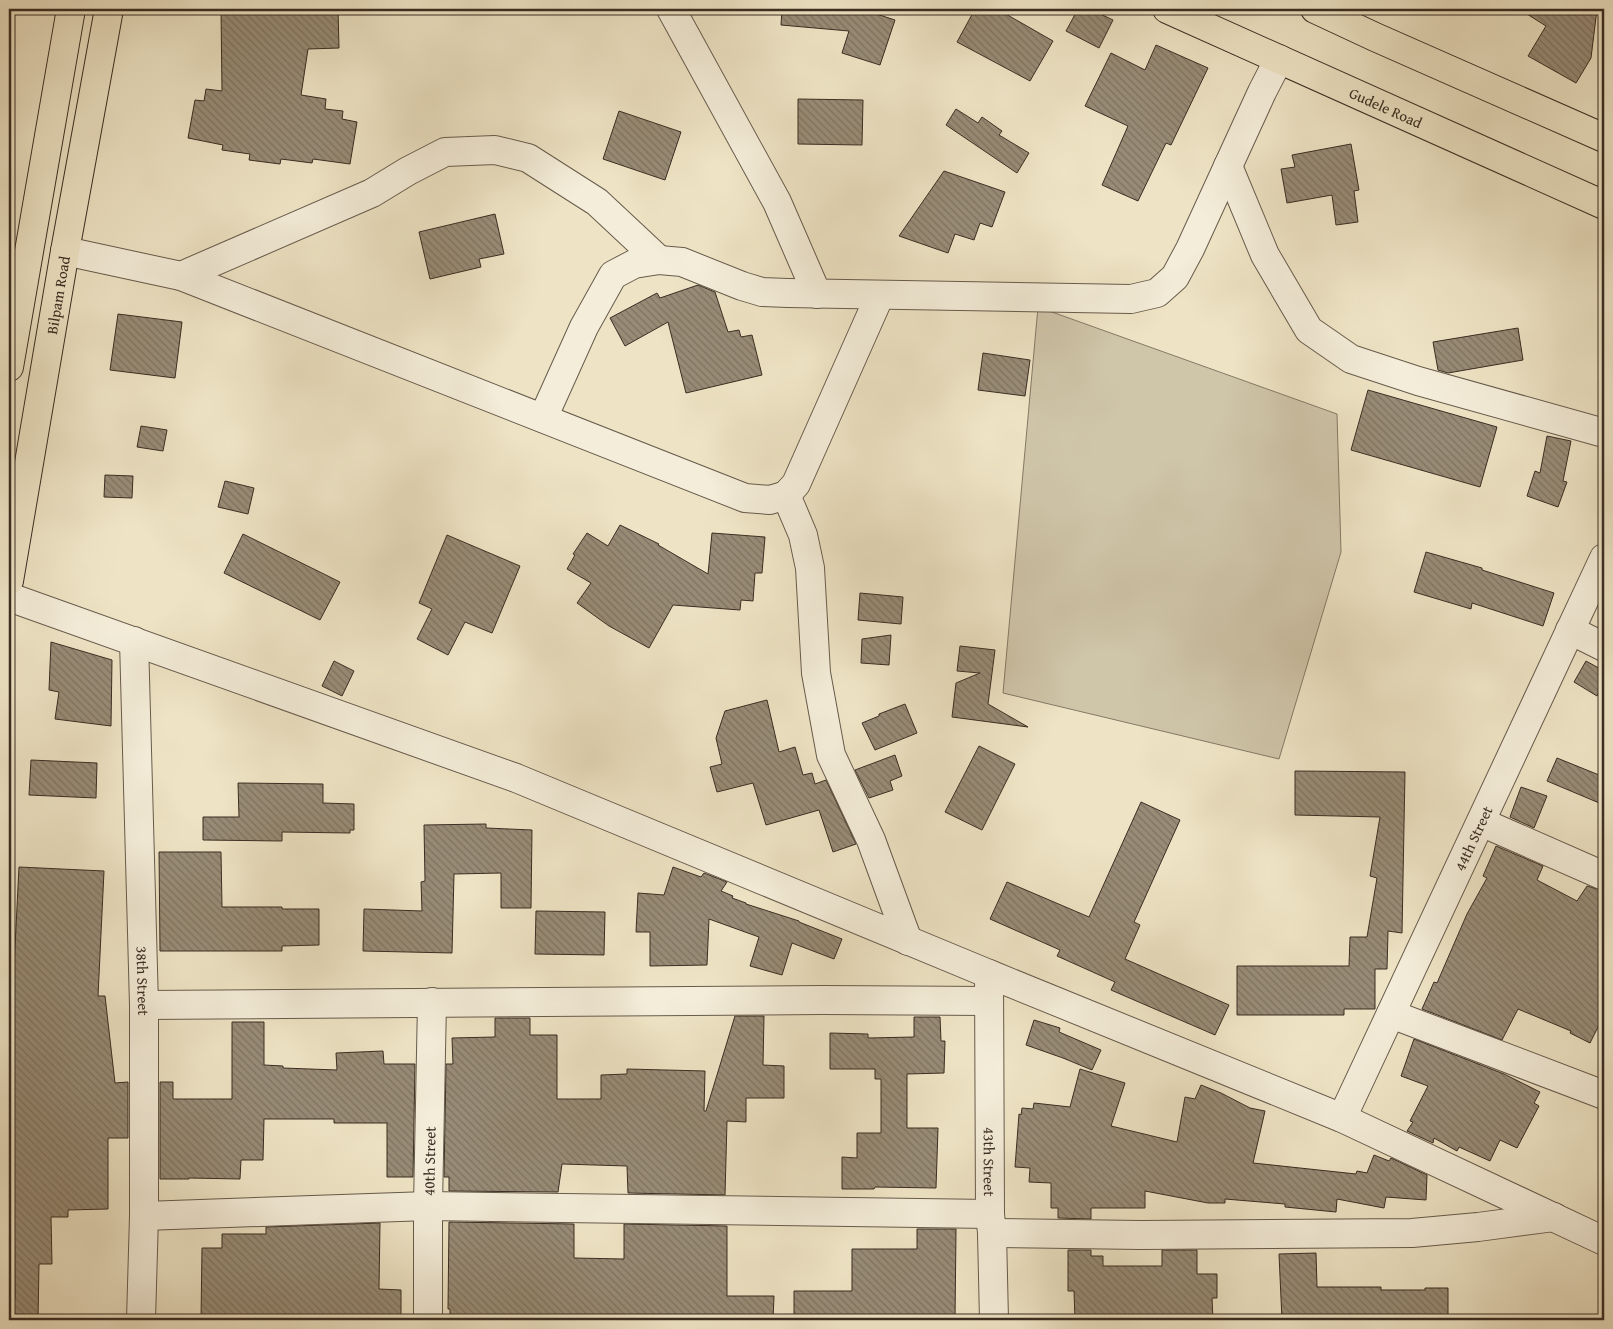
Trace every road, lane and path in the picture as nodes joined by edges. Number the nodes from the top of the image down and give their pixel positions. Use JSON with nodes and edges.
{"nodes":[{"id":1,"x":71,"y":9,"type":"edge"},
{"id":2,"x":109,"y":9,"type":"edge"},
{"id":3,"x":671,"y":9,"type":"edge"},
{"id":4,"x":1167,"y":9,"type":"edge"},
{"id":5,"x":1314,"y":9,"type":"edge"},
{"id":6,"x":1279,"y":59,"type":"junction"},
{"id":7,"x":1604,"y":138,"type":"edge"},
{"id":8,"x":1228,"y":166,"type":"junction"},
{"id":9,"x":1604,"y":205,"type":"edge"},
{"id":10,"x":65,"y":251,"type":"junction"},
{"id":11,"x":659,"y":260,"type":"junction"},
{"id":12,"x":181,"y":276,"type":"junction"},
{"id":13,"x":817,"y":294,"type":"junction"},
{"id":14,"x":880,"y":295,"type":"junction"},
{"id":15,"x":12,"y":334,"type":"edge"},
{"id":16,"x":9,"y":367,"type":"edge"},
{"id":17,"x":543,"y":418,"type":"junction"},
{"id":18,"x":1604,"y":433,"type":"edge"},
{"id":19,"x":786,"y":495,"type":"junction"},
{"id":20,"x":1604,"y":558,"type":"edge"},
{"id":21,"x":9,"y":581,"type":"edge"},
{"id":22,"x":9,"y":597,"type":"edge"},
{"id":23,"x":1570,"y":630,"type":"junction"},
{"id":24,"x":134,"y":641,"type":"junction"},
{"id":25,"x":1604,"y":647,"type":"edge"},
{"id":26,"x":1480,"y":822,"type":"junction"},
{"id":27,"x":1604,"y":876,"type":"edge"},
{"id":28,"x":908,"y":941,"type":"junction"},
{"id":29,"x":989,"y":974,"type":"junction"},
{"id":30,"x":989,"y":1001,"type":"junction"},
{"id":31,"x":432,"y":1002,"type":"junction"},
{"id":32,"x":144,"y":1005,"type":"junction"},
{"id":33,"x":1391,"y":1014,"type":"junction"},
{"id":34,"x":1604,"y":1094,"type":"edge"},
{"id":35,"x":1342,"y":1118,"type":"junction"},
{"id":36,"x":428,"y":1206,"type":"junction"},
{"id":37,"x":144,"y":1216,"type":"junction"},
{"id":38,"x":1554,"y":1217,"type":"junction"},
{"id":39,"x":991,"y":1223,"type":"junction"},
{"id":40,"x":1604,"y":1241,"type":"edge"},
{"id":41,"x":142,"y":1320,"type":"edge"},
{"id":42,"x":428,"y":1320,"type":"edge"},
{"id":43,"x":994,"y":1320,"type":"edge"}],
"edges":[{"from":1,"to":15,"type":"main road"},
{"from":2,"to":10,"type":"main road","name":"Bilpam Road"},
{"from":3,"to":13,"type":"street"},
{"from":4,"to":6,"type":"main road","name":"Gudele Road"},
{"from":5,"to":7,"type":"main road"},
{"from":6,"to":8,"type":"street"},
{"from":6,"to":9,"type":"main road","name":"Gudele Road"},
{"from":8,"to":14,"type":"street"},
{"from":8,"to":18,"type":"street"},
{"from":10,"to":12,"type":"street"},
{"from":10,"to":21,"type":"main road","name":"Bilpam Road"},
{"from":11,"to":12,"type":"street"},
{"from":11,"to":13,"type":"street"},
{"from":11,"to":17,"type":"street"},
{"from":12,"to":17,"type":"street"},
{"from":13,"to":14,"type":"street"},
{"from":14,"to":19,"type":"street"},
{"from":15,"to":16,"type":"main road"},
{"from":17,"to":19,"type":"street"},
{"from":19,"to":28,"type":"street"},
{"from":20,"to":23,"type":"street","name":"44th Street"},
{"from":22,"to":24,"type":"street"},
{"from":23,"to":25,"type":"street"},
{"from":23,"to":26,"type":"street","name":"44th Street"},
{"from":24,"to":28,"type":"street"},
{"from":24,"to":32,"type":"street","name":"38th Street"},
{"from":26,"to":27,"type":"street"},
{"from":26,"to":33,"type":"street","name":"44th Street"},
{"from":28,"to":29,"type":"street"},
{"from":29,"to":30,"type":"street","name":"43th Street"},
{"from":29,"to":35,"type":"street"},
{"from":30,"to":31,"type":"street"},
{"from":30,"to":39,"type":"street","name":"43th Street"},
{"from":31,"to":32,"type":"street"},
{"from":31,"to":36,"type":"street","name":"40th Street"},
{"from":32,"to":37,"type":"street","name":"38th Street"},
{"from":33,"to":34,"type":"street"},
{"from":33,"to":35,"type":"street","name":"44th Street"},
{"from":35,"to":38,"type":"street"},
{"from":36,"to":37,"type":"street"},
{"from":36,"to":39,"type":"street"},
{"from":36,"to":42,"type":"street","name":"40th Street"},
{"from":37,"to":41,"type":"street","name":"38th Street"},
{"from":38,"to":39,"type":"street"},
{"from":38,"to":40,"type":"street"},
{"from":39,"to":43,"type":"street","name":"43th Street"}]}
